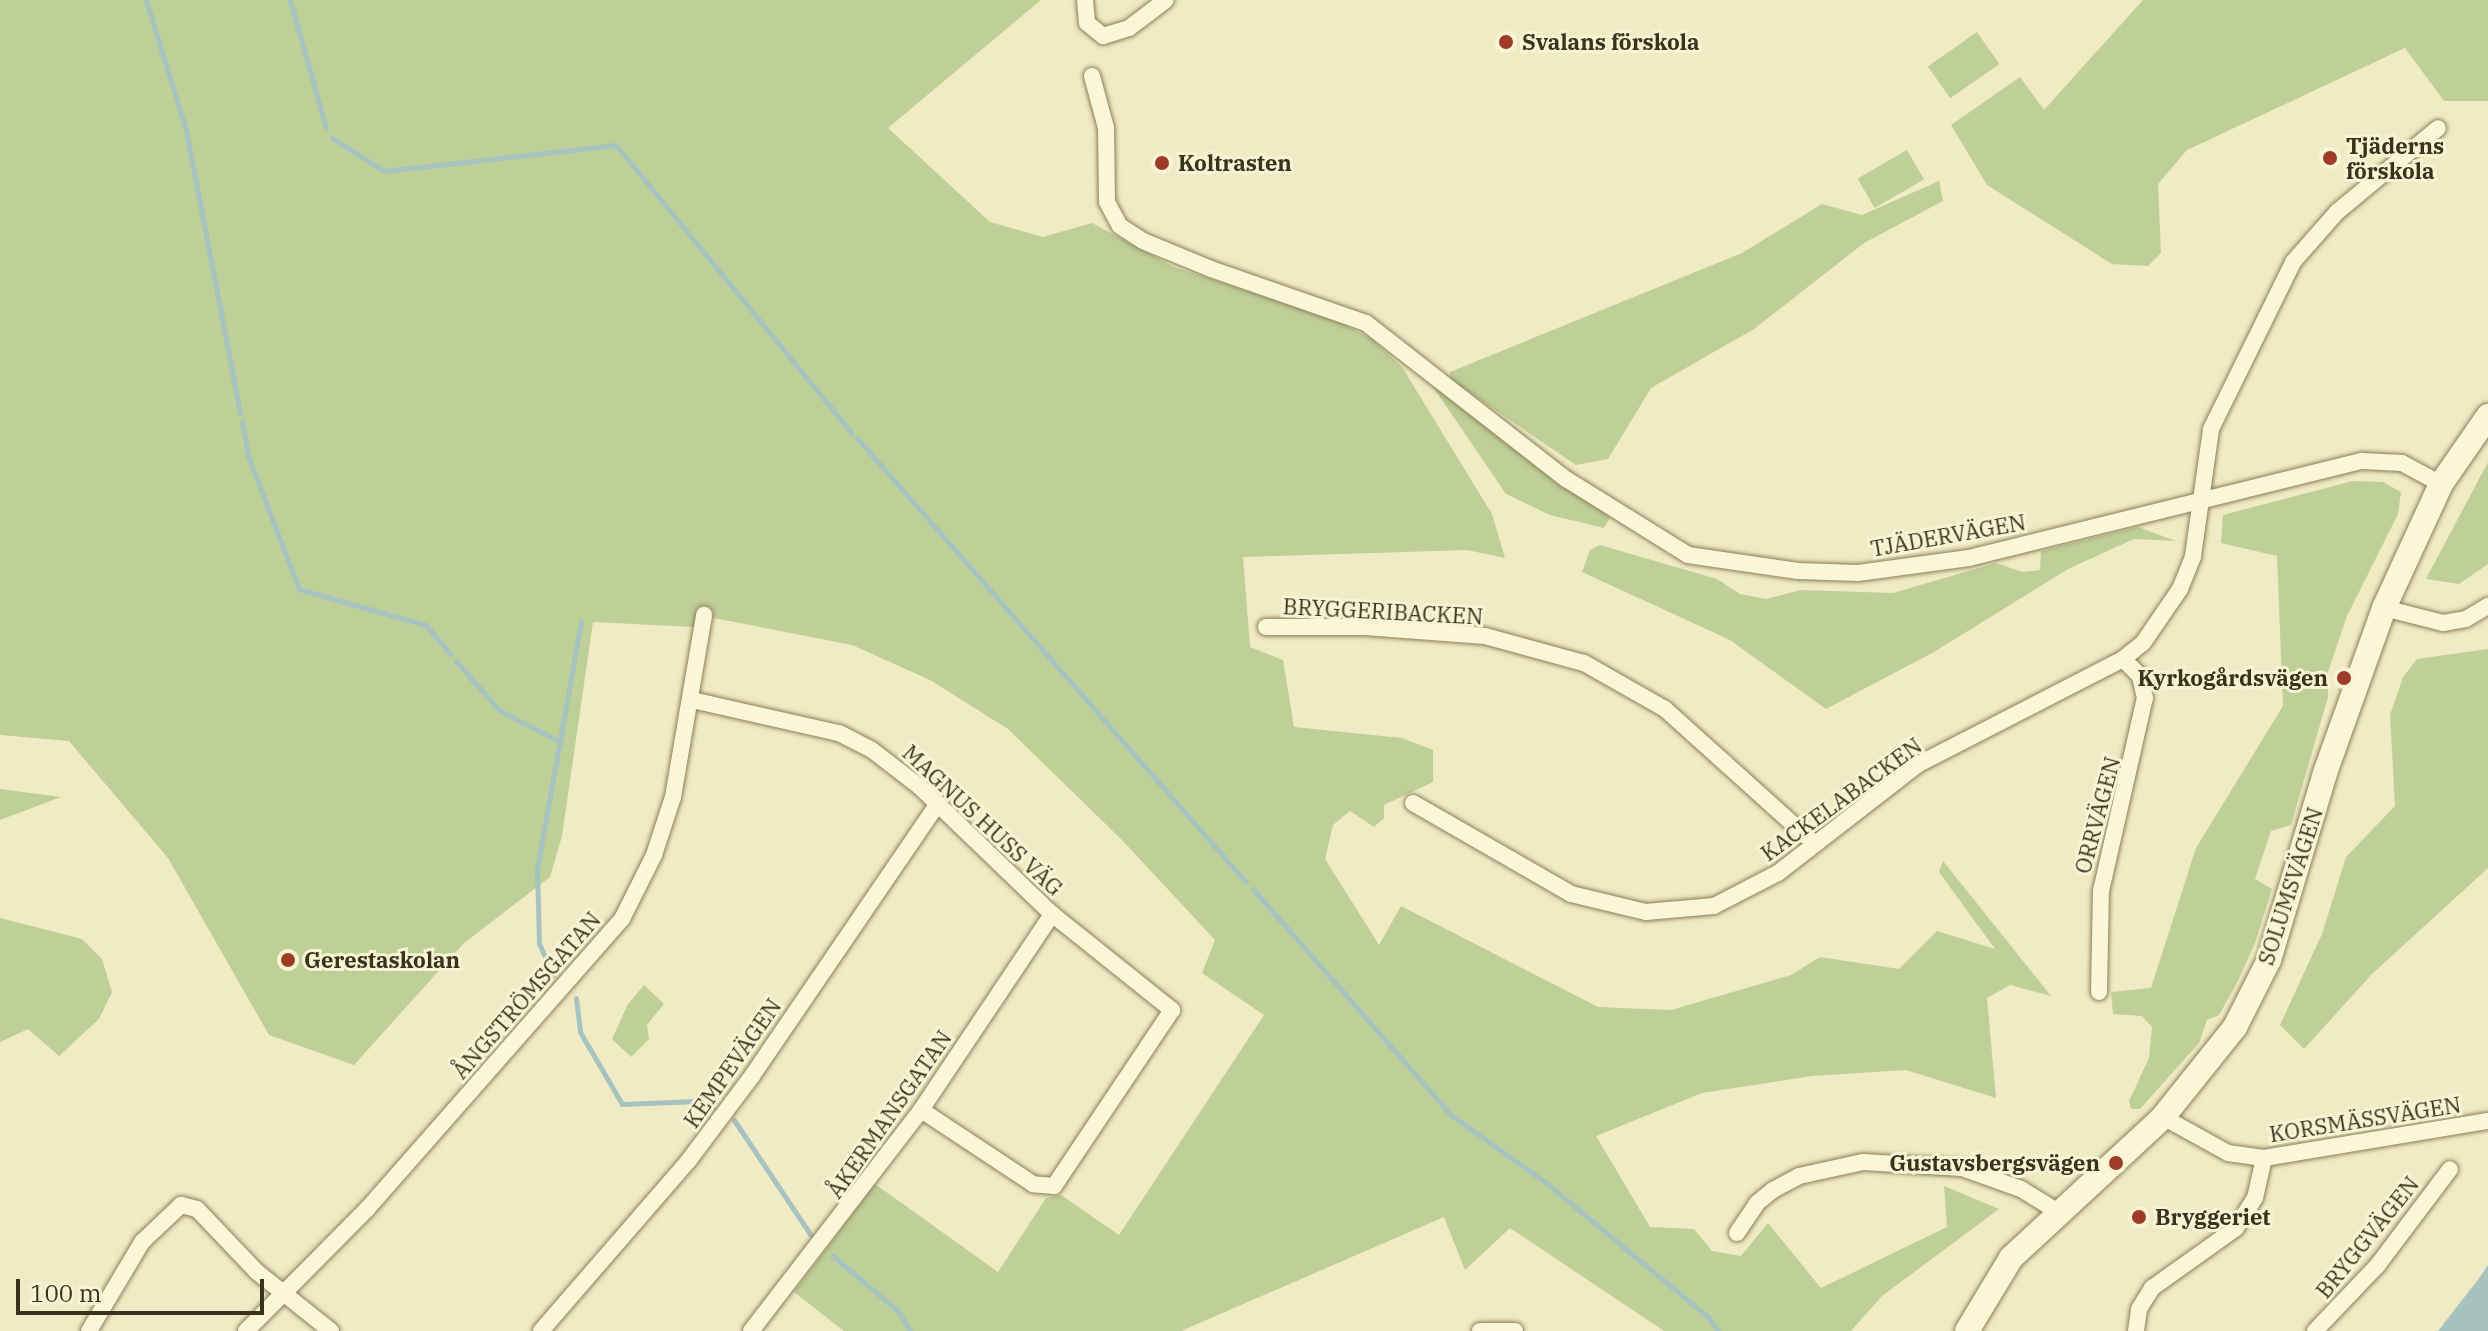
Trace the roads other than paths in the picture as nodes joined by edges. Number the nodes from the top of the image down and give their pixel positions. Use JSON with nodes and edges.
{"nodes":[{"id":1,"x":1085,"y":0,"type":"edge"},
{"id":2,"x":1166,"y":0,"type":"edge"},
{"id":3,"x":1092,"y":76,"type":"dead end"},
{"id":4,"x":2438,"y":128,"type":"dead end"},
{"id":5,"x":2488,"y":416,"type":"edge"},
{"id":6,"x":2441,"y":484,"type":"junction"},
{"id":7,"x":2202,"y":499,"type":"junction"},
{"id":8,"x":2488,"y":606,"type":"edge"},
{"id":9,"x":2384,"y":608,"type":"junction"},
{"id":10,"x":704,"y":615,"type":"dead end"},
{"id":11,"x":1266,"y":627,"type":"dead end"},
{"id":12,"x":2123,"y":659,"type":"junction"},
{"id":13,"x":692,"y":700,"type":"junction"},
{"id":14,"x":938,"y":803,"type":"junction"},
{"id":15,"x":1413,"y":803,"type":"dead end"},
{"id":16,"x":1814,"y":843,"type":"junction"},
{"id":17,"x":1052,"y":914,"type":"junction"},
{"id":18,"x":2099,"y":992,"type":"dead end"},
{"id":19,"x":921,"y":1110,"type":"junction"},
{"id":20,"x":2163,"y":1117,"type":"junction"},
{"id":21,"x":2488,"y":1121,"type":"edge"},
{"id":22,"x":2264,"y":1158,"type":"junction"},
{"id":23,"x":2450,"y":1169,"type":"dead end"},
{"id":24,"x":2060,"y":1213,"type":"junction"},
{"id":25,"x":1737,"y":1233,"type":"dead end"},
{"id":26,"x":281,"y":1292,"type":"junction"},
{"id":27,"x":89,"y":1331,"type":"edge"},
{"id":28,"x":246,"y":1331,"type":"edge"},
{"id":29,"x":331,"y":1331,"type":"edge"},
{"id":30,"x":541,"y":1331,"type":"edge"},
{"id":31,"x":751,"y":1331,"type":"edge"},
{"id":32,"x":1480,"y":1331,"type":"edge"},
{"id":33,"x":1515,"y":1331,"type":"edge"},
{"id":34,"x":1967,"y":1331,"type":"edge"},
{"id":35,"x":2136,"y":1331,"type":"edge"},
{"id":36,"x":2315,"y":1331,"type":"edge"}],
"edges":[{"from":1,"to":2,"type":"street"},
{"from":3,"to":7,"type":"street","name":"TJÄDERVÄGEN"},
{"from":4,"to":7,"type":"street"},
{"from":5,"to":6,"type":"main road","name":"SOLUMSVÄGEN"},
{"from":6,"to":7,"type":"street","name":"TJÄDERVÄGEN"},
{"from":6,"to":9,"type":"main road","name":"SOLUMSVÄGEN"},
{"from":7,"to":12,"type":"street","name":"KACKELABACKEN"},
{"from":8,"to":9,"type":"street"},
{"from":9,"to":20,"type":"main road","name":"SOLUMSVÄGEN"},
{"from":10,"to":13,"type":"street","name":"ÅNGSTRÖMSGATAN"},
{"from":11,"to":16,"type":"street","name":"BRYGGERIBACKEN"},
{"from":12,"to":16,"type":"street","name":"KACKELABACKEN"},
{"from":12,"to":18,"type":"street","name":"ORRVÄGEN"},
{"from":13,"to":14,"type":"street","name":"MAGNUS HUSS VÄG"},
{"from":13,"to":26,"type":"street","name":"ÅNGSTRÖMSGATAN"},
{"from":14,"to":17,"type":"street","name":"MAGNUS HUSS VÄG"},
{"from":14,"to":30,"type":"street","name":"KEMPEVÄGEN"},
{"from":15,"to":16,"type":"street","name":"KACKELABACKEN"},
{"from":17,"to":19,"type":"street","name":"ÅKERMANSGATAN"},
{"from":17,"to":19,"type":"street","name":"MAGNUS HUSS VÄG"},
{"from":19,"to":31,"type":"street","name":"ÅKERMANSGATAN"},
{"from":20,"to":22,"type":"street","name":"KORSMÄSSVÄGEN"},
{"from":20,"to":24,"type":"main road","name":"SOLUMSVÄGEN"},
{"from":21,"to":22,"type":"street","name":"KORSMÄSSVÄGEN"},
{"from":22,"to":35,"type":"street"},
{"from":23,"to":36,"type":"street","name":"BRYGGVÄGEN"},
{"from":24,"to":25,"type":"street"},
{"from":24,"to":34,"type":"main road","name":"SOLUMSVÄGEN"},
{"from":26,"to":27,"type":"street"},
{"from":26,"to":28,"type":"street","name":"ÅNGSTRÖMSGATAN"},
{"from":26,"to":29,"type":"street"},
{"from":32,"to":33,"type":"street"}]}
